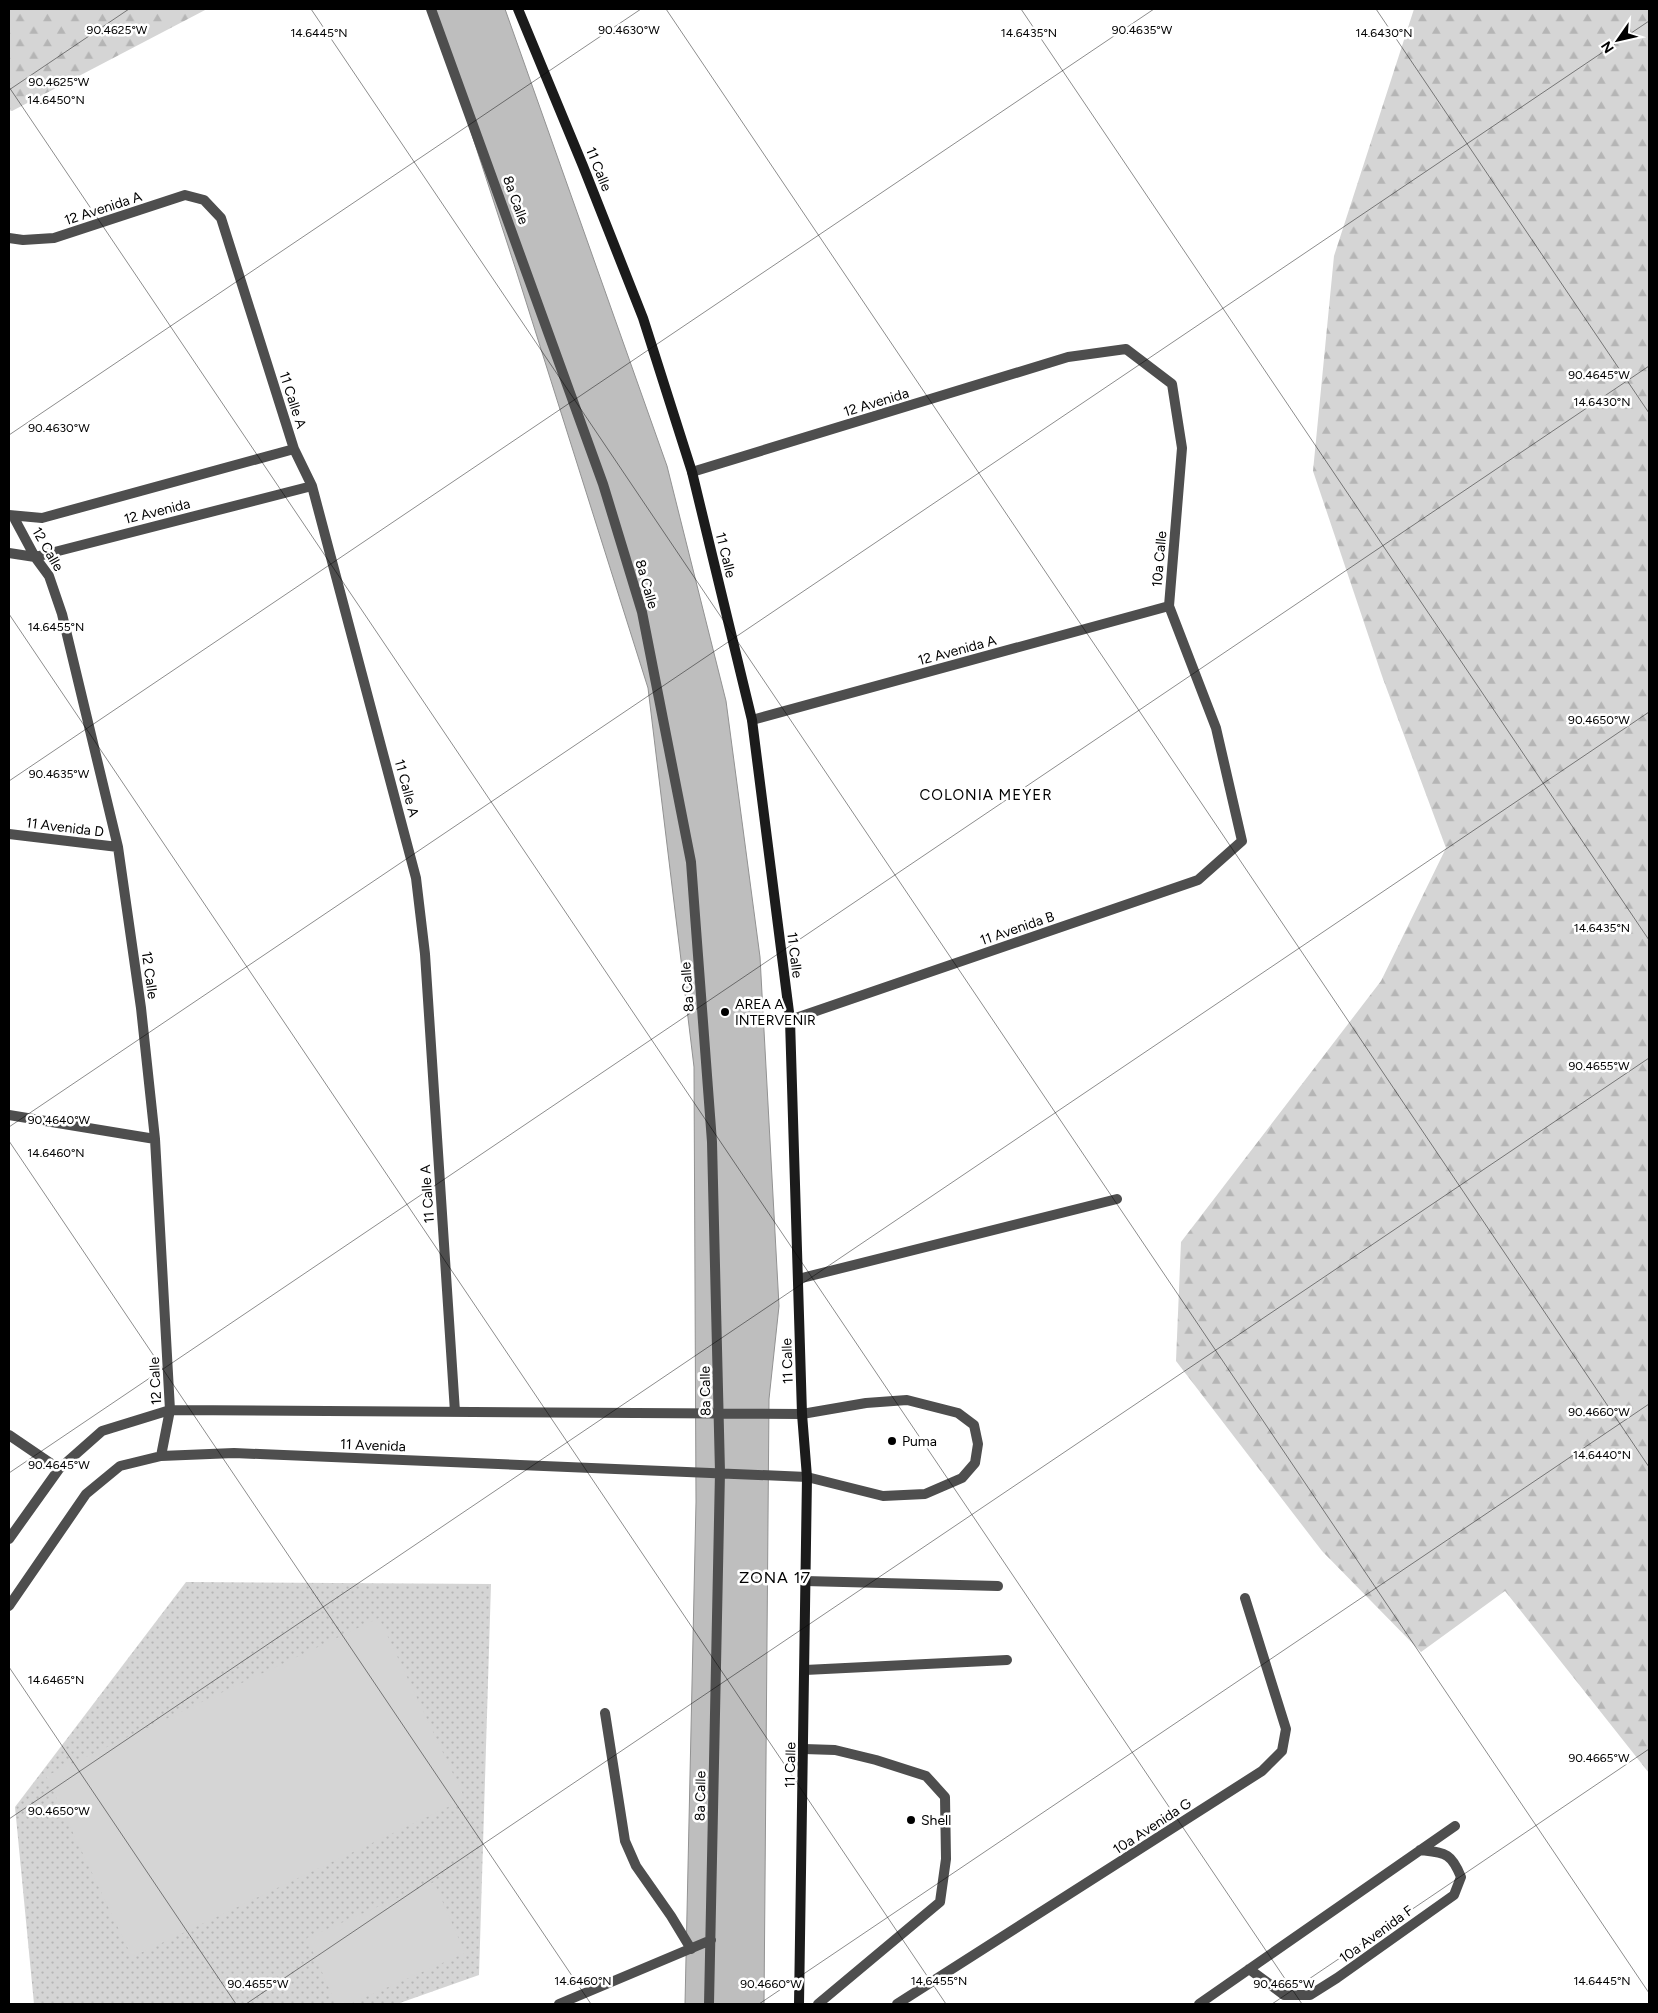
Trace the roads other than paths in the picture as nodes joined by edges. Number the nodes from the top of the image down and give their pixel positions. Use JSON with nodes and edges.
{"nodes":[{"id":1,"x":432,"y":9,"type":"edge"},
{"id":2,"x":518,"y":9,"type":"edge"},
{"id":3,"x":204,"y":200,"type":"joint"},
{"id":4,"x":9,"y":238,"type":"edge"},
{"id":5,"x":1068,"y":357,"type":"joint"},
{"id":6,"x":294,"y":449,"type":"junction"},
{"id":7,"x":692,"y":472,"type":"junction"},
{"id":8,"x":312,"y":486,"type":"junction"},
{"id":9,"x":11,"y":516,"type":"edge"},
{"id":10,"x":9,"y":552,"type":"edge"},
{"id":11,"x":35,"y":556,"type":"junction"},
{"id":12,"x":1169,"y":606,"type":"junction"},
{"id":13,"x":752,"y":720,"type":"junction"},
{"id":14,"x":9,"y":834,"type":"edge"},
{"id":15,"x":1242,"y":841,"type":"joint"},
{"id":16,"x":118,"y":847,"type":"junction"},
{"id":17,"x":790,"y":1020,"type":"junction"},
{"id":18,"x":9,"y":1115,"type":"edge"},
{"id":19,"x":155,"y":1139,"type":"junction"},
{"id":20,"x":1118,"y":1199,"type":"dead end"},
{"id":21,"x":798,"y":1279,"type":"junction"},
{"id":22,"x":170,"y":1410,"type":"junction"},
{"id":23,"x":455,"y":1412,"type":"junction"},
{"id":24,"x":802,"y":1414,"type":"junction"},
{"id":25,"x":719,"y":1415,"type":"junction"},
{"id":26,"x":9,"y":1435,"type":"edge"},
{"id":27,"x":161,"y":1456,"type":"junction"},
{"id":28,"x":59,"y":1469,"type":"junction"},
{"id":29,"x":720,"y":1472,"type":"junction"},
{"id":30,"x":807,"y":1476,"type":"junction"},
{"id":31,"x":9,"y":1539,"type":"edge"},
{"id":32,"x":806,"y":1581,"type":"junction"},
{"id":33,"x":998,"y":1586,"type":"dead end"},
{"id":34,"x":1245,"y":1598,"type":"dead end"},
{"id":35,"x":9,"y":1606,"type":"edge"},
{"id":36,"x":1007,"y":1660,"type":"dead end"},
{"id":37,"x":805,"y":1670,"type":"junction"},
{"id":38,"x":605,"y":1713,"type":"dead end"},
{"id":39,"x":804,"y":1749,"type":"junction"},
{"id":40,"x":1455,"y":1826,"type":"dead end"},
{"id":41,"x":1420,"y":1850,"type":"junction"},
{"id":42,"x":711,"y":1940,"type":"junction"},
{"id":43,"x":691,"y":1949,"type":"junction"},
{"id":44,"x":1249,"y":1969,"type":"junction"},
{"id":45,"x":559,"y":2004,"type":"edge"},
{"id":46,"x":709,"y":2004,"type":"edge"},
{"id":47,"x":799,"y":2004,"type":"edge"},
{"id":48,"x":818,"y":2004,"type":"edge"},
{"id":49,"x":897,"y":2004,"type":"edge"},
{"id":50,"x":1199,"y":2004,"type":"edge"}],
"edges":[{"from":1,"to":25,"type":"street","name":"8a Calle"},
{"from":2,"to":7,"type":"street","name":"11 Calle"},
{"from":3,"to":4,"type":"street","name":"12 Avenida A"},
{"from":3,"to":6,"type":"street","name":"11 Calle A"},
{"from":5,"to":7,"type":"street","name":"12 Avenida"},
{"from":5,"to":12,"type":"street","name":"10a Calle"},
{"from":6,"to":8,"type":"street","name":"11 Calle A"},
{"from":6,"to":9,"type":"street","name":"12 Avenida"},
{"from":7,"to":13,"type":"street","name":"11 Calle"},
{"from":8,"to":11,"type":"street","name":"12 Avenida"},
{"from":8,"to":23,"type":"street","name":"11 Calle A"},
{"from":9,"to":11,"type":"street","name":"12 Calle"},
{"from":10,"to":11,"type":"street","name":"12 Avenida"},
{"from":11,"to":16,"type":"street","name":"12 Calle"},
{"from":12,"to":13,"type":"street","name":"12 Avenida A"},
{"from":12,"to":15,"type":"street","name":"10a Calle"},
{"from":13,"to":17,"type":"street","name":"11 Calle"},
{"from":14,"to":16,"type":"street","name":"11 Avenida D"},
{"from":15,"to":17,"type":"street","name":"11 Avenida B"},
{"from":16,"to":19,"type":"street","name":"12 Calle"},
{"from":17,"to":21,"type":"street","name":"11 Calle"},
{"from":18,"to":19,"type":"street"},
{"from":19,"to":22,"type":"street","name":"12 Calle"},
{"from":20,"to":21,"type":"street"},
{"from":21,"to":24,"type":"street","name":"11 Calle"},
{"from":22,"to":23,"type":"street"},
{"from":22,"to":27,"type":"street","name":"12 Calle"},
{"from":22,"to":28,"type":"street"},
{"from":23,"to":25,"type":"street"},
{"from":24,"to":25,"type":"street"},
{"from":24,"to":30,"type":"street","name":"11 Calle"},
{"from":24,"to":30,"type":"street","name":"11 Avenida"},
{"from":25,"to":29,"type":"street","name":"8a Calle"},
{"from":26,"to":28,"type":"street"},
{"from":27,"to":29,"type":"street","name":"11 Avenida"},
{"from":27,"to":35,"type":"street","name":"11 Avenida"},
{"from":28,"to":31,"type":"street"},
{"from":29,"to":30,"type":"street","name":"11 Avenida"},
{"from":29,"to":42,"type":"street","name":"8a Calle"},
{"from":30,"to":32,"type":"street","name":"11 Calle"},
{"from":32,"to":33,"type":"street"},
{"from":32,"to":37,"type":"street","name":"11 Calle"},
{"from":34,"to":49,"type":"street","name":"10a Avenida G"},
{"from":36,"to":37,"type":"street"},
{"from":37,"to":39,"type":"street","name":"11 Calle"},
{"from":38,"to":43,"type":"street"},
{"from":39,"to":47,"type":"street","name":"11 Calle"},
{"from":39,"to":48,"type":"street"},
{"from":40,"to":41,"type":"street"},
{"from":41,"to":44,"type":"street"},
{"from":41,"to":44,"type":"street","name":"10a Avenida F"},
{"from":42,"to":43,"type":"street"},
{"from":42,"to":46,"type":"street","name":"8a Calle"},
{"from":43,"to":45,"type":"street"},
{"from":44,"to":50,"type":"street"}]}
